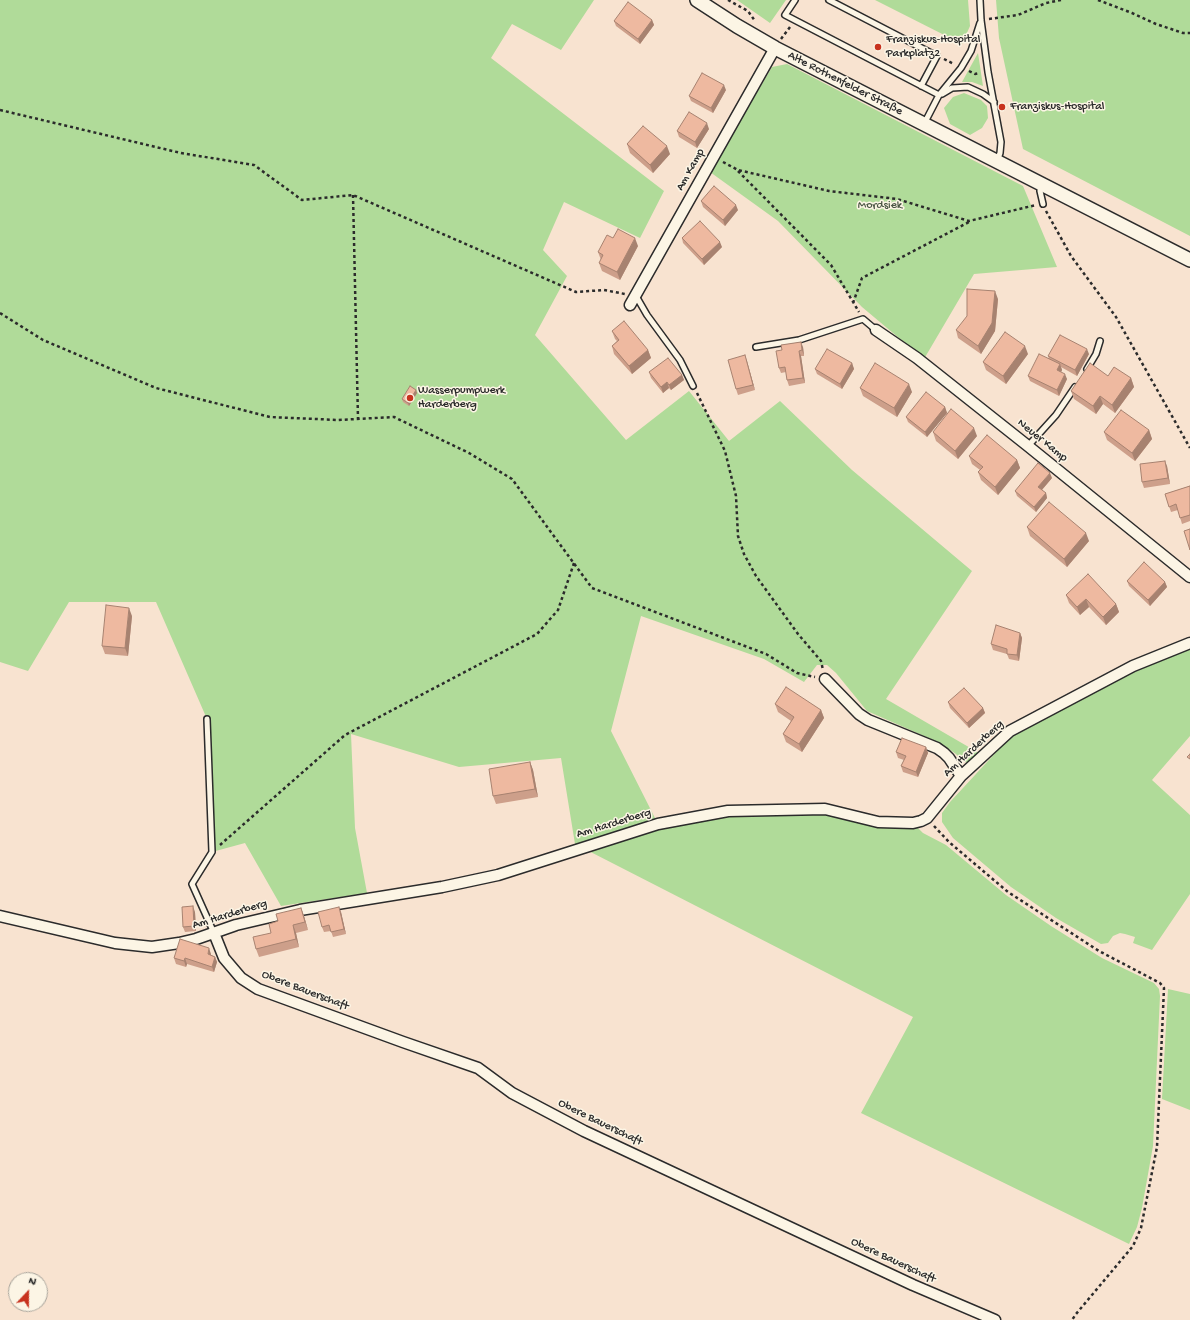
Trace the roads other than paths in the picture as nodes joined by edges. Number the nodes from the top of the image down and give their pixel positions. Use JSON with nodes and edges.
{"nodes":[{"id":1,"x":696,"y":0,"type":"edge"},
{"id":2,"x":795,"y":0,"type":"edge"},
{"id":3,"x":829,"y":0,"type":"edge"},
{"id":4,"x":980,"y":0,"type":"edge"},
{"id":5,"x":981,"y":20,"type":"junction"},
{"id":6,"x":777,"y":45,"type":"junction"},
{"id":7,"x":921,"y":86,"type":"junction"},
{"id":8,"x":939,"y":95,"type":"junction"},
{"id":9,"x":994,"y":102,"type":"junction"},
{"id":10,"x":924,"y":125,"type":"junction"},
{"id":11,"x":996,"y":162,"type":"junction"},
{"id":12,"x":1041,"y":184,"type":"junction"},
{"id":13,"x":1042,"y":204,"type":"road end"},
{"id":14,"x":1190,"y":260,"type":"edge"},
{"id":15,"x":636,"y":296,"type":"junction"},
{"id":16,"x":630,"y":305,"type":"dead end"},
{"id":17,"x":876,"y":330,"type":"joint"},
{"id":18,"x":1100,"y":341,"type":"dead end"},
{"id":19,"x":756,"y":347,"type":"dead end"},
{"id":20,"x":1082,"y":377,"type":"edge"},
{"id":21,"x":1078,"y":382,"type":"edge"},
{"id":22,"x":693,"y":386,"type":"road end"},
{"id":23,"x":1028,"y":446,"type":"junction"},
{"id":24,"x":1190,"y":577,"type":"edge"},
{"id":25,"x":1190,"y":643,"type":"edge"},
{"id":26,"x":826,"y":679,"type":"road end"},
{"id":27,"x":207,"y":718,"type":"dead end"},
{"id":28,"x":961,"y":776,"type":"junction"},
{"id":29,"x":0,"y":916,"type":"edge"},
{"id":30,"x":214,"y":933,"type":"junction"},
{"id":31,"x":995,"y":1320,"type":"edge"}],
"edges":[{"from":1,"to":6,"type":"street","name":"Alte Rothenfelder Straße"},
{"from":2,"to":7,"type":"lane"},
{"from":3,"to":7,"type":"lane"},
{"from":4,"to":5,"type":"lane"},
{"from":5,"to":8,"type":"lane"},
{"from":5,"to":9,"type":"lane"},
{"from":6,"to":10,"type":"street","name":"Alte Rothenfelder Straße"},
{"from":6,"to":15,"type":"street","name":"Am Kamp"},
{"from":7,"to":8,"type":"lane"},
{"from":8,"to":9,"type":"lane"},
{"from":8,"to":10,"type":"lane"},
{"from":9,"to":11,"type":"lane"},
{"from":10,"to":11,"type":"street","name":"Alte Rothenfelder Straße"},
{"from":11,"to":12,"type":"street","name":"Alte Rothenfelder Straße"},
{"from":12,"to":13,"type":"lane"},
{"from":12,"to":14,"type":"street","name":"Alte Rothenfelder Straße"},
{"from":15,"to":16,"type":"street","name":"Am Kamp"},
{"from":15,"to":22,"type":"lane"},
{"from":17,"to":19,"type":"lane"},
{"from":17,"to":23,"type":"street","name":"Neuer Kamp"},
{"from":18,"to":20,"type":"lane"},
{"from":21,"to":23,"type":"lane"},
{"from":23,"to":24,"type":"street","name":"Neuer Kamp"},
{"from":25,"to":28,"type":"street","name":"Am Harderberg"},
{"from":26,"to":28,"type":"street"},
{"from":27,"to":30,"type":"lane"},
{"from":28,"to":30,"type":"street","name":"Am Harderberg"},
{"from":29,"to":30,"type":"street","name":"Am Harderberg"},
{"from":30,"to":31,"type":"street","name":"Obere Bauerschaft"}]}
